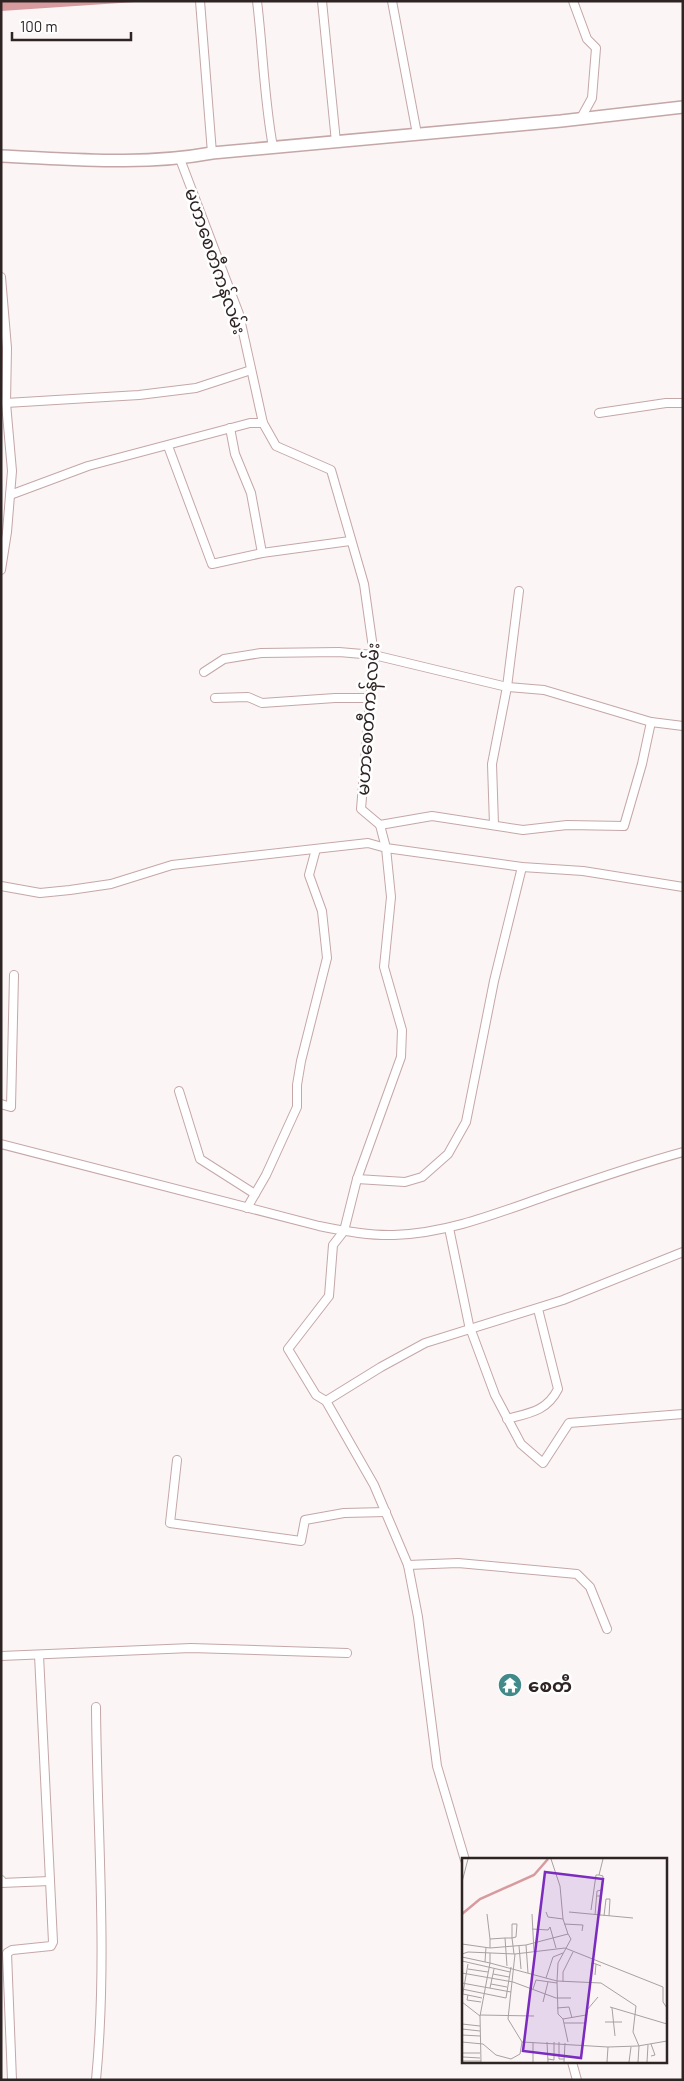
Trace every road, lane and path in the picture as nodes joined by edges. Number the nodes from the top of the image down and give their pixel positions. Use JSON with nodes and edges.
{"nodes":[{"id":1,"x":200,"y":1,"type":"edge"},
{"id":2,"x":257,"y":1,"type":"edge"},
{"id":3,"x":322,"y":1,"type":"edge"},
{"id":4,"x":392,"y":1,"type":"edge"},
{"id":5,"x":573,"y":1,"type":"edge"},
{"id":6,"x":683,"y":107,"type":"edge"},
{"id":7,"x":582,"y":118,"type":"junction"},
{"id":8,"x":417,"y":134,"type":"junction"},
{"id":9,"x":336,"y":142,"type":"junction"},
{"id":10,"x":274,"y":148,"type":"junction"},
{"id":11,"x":212,"y":153,"type":"junction"},
{"id":12,"x":1,"y":156,"type":"edge"},
{"id":13,"x":180,"y":159,"type":"junction"},
{"id":14,"x":1,"y":277,"type":"edge"},
{"id":15,"x":251,"y":370,"type":"junction"},
{"id":16,"x":6,"y":403,"type":"junction"},
{"id":17,"x":683,"y":403,"type":"edge"},
{"id":18,"x":599,"y":413,"type":"dead end"},
{"id":19,"x":263,"y":423,"type":"junction"},
{"id":20,"x":230,"y":428,"type":"junction"},
{"id":21,"x":168,"y":446,"type":"junction"},
{"id":22,"x":10,"y":496,"type":"junction"},
{"id":23,"x":350,"y":541,"type":"junction"},
{"id":24,"x":262,"y":553,"type":"junction"},
{"id":25,"x":1,"y":570,"type":"edge"},
{"id":26,"x":519,"y":591,"type":"dead end"},
{"id":27,"x":374,"y":655,"type":"junction"},
{"id":28,"x":204,"y":672,"type":"dead end"},
{"id":29,"x":507,"y":687,"type":"junction"},
{"id":30,"x":215,"y":698,"type":"dead end"},
{"id":31,"x":370,"y":698,"type":"junction"},
{"id":32,"x":650,"y":722,"type":"junction"},
{"id":33,"x":683,"y":726,"type":"edge"},
{"id":34,"x":380,"y":825,"type":"junction"},
{"id":35,"x":494,"y":825,"type":"junction"},
{"id":36,"x":386,"y":848,"type":"junction"},
{"id":37,"x":316,"y":849,"type":"junction"},
{"id":38,"x":522,"y":867,"type":"junction"},
{"id":39,"x":1,"y":886,"type":"edge"},
{"id":40,"x":683,"y":887,"type":"edge"},
{"id":41,"x":14,"y":975,"type":"dead end"},
{"id":42,"x":179,"y":1091,"type":"dead end"},
{"id":43,"x":1,"y":1104,"type":"edge"},
{"id":44,"x":1,"y":1144,"type":"edge"},
{"id":45,"x":683,"y":1152,"type":"edge"},
{"id":46,"x":357,"y":1179,"type":"junction"},
{"id":47,"x":255,"y":1194,"type":"junction"},
{"id":48,"x":247,"y":1208,"type":"junction"},
{"id":49,"x":449,"y":1228,"type":"junction"},
{"id":50,"x":344,"y":1231,"type":"junction"},
{"id":51,"x":683,"y":1252,"type":"edge"},
{"id":52,"x":538,"y":1309,"type":"junction"},
{"id":53,"x":472,"y":1329,"type":"junction"},
{"id":54,"x":326,"y":1400,"type":"junction"},
{"id":55,"x":683,"y":1414,"type":"edge"},
{"id":56,"x":508,"y":1419,"type":"junction"},
{"id":57,"x":177,"y":1460,"type":"dead end"},
{"id":58,"x":386,"y":1512,"type":"junction"},
{"id":59,"x":408,"y":1565,"type":"junction"},
{"id":60,"x":608,"y":1629,"type":"dead end"},
{"id":61,"x":347,"y":1653,"type":"dead end"},
{"id":62,"x":39,"y":1655,"type":"junction"},
{"id":63,"x":1,"y":1656,"type":"edge"},
{"id":64,"x":96,"y":1707,"type":"dead end"},
{"id":65,"x":465,"y":1858,"type":"edge"},
{"id":66,"x":1,"y":1880,"type":"edge"},
{"id":67,"x":50,"y":1881,"type":"junction"},
{"id":68,"x":573,"y":2064,"type":"edge"},
{"id":69,"x":12,"y":2080,"type":"edge"},
{"id":70,"x":96,"y":2080,"type":"edge"},
{"id":71,"x":577,"y":2080,"type":"edge"}],
"edges":[{"from":1,"to":11,"type":"street"},
{"from":2,"to":10,"type":"street"},
{"from":3,"to":9,"type":"street"},
{"from":4,"to":8,"type":"street"},
{"from":5,"to":7,"type":"street"},
{"from":6,"to":7,"type":"street"},
{"from":7,"to":8,"type":"street"},
{"from":8,"to":9,"type":"street"},
{"from":9,"to":10,"type":"street"},
{"from":10,"to":11,"type":"street"},
{"from":11,"to":13,"type":"street"},
{"from":12,"to":13,"type":"street"},
{"from":13,"to":15,"type":"street","name":"မဟာစေတီကန်လမ်း"},
{"from":14,"to":16,"type":"street"},
{"from":15,"to":16,"type":"street"},
{"from":15,"to":19,"type":"street","name":"မဟာစေတီကန်လမ်း"},
{"from":16,"to":22,"type":"street"},
{"from":17,"to":18,"type":"street"},
{"from":19,"to":20,"type":"street"},
{"from":19,"to":23,"type":"street","name":"မဟာစေတီကန်လမ်း"},
{"from":20,"to":21,"type":"street"},
{"from":20,"to":24,"type":"street"},
{"from":21,"to":22,"type":"street"},
{"from":21,"to":24,"type":"street"},
{"from":22,"to":25,"type":"street"},
{"from":23,"to":24,"type":"street"},
{"from":23,"to":27,"type":"street","name":"မဟာစေတီကန်လမ်း"},
{"from":26,"to":29,"type":"street"},
{"from":27,"to":28,"type":"street"},
{"from":27,"to":29,"type":"street"},
{"from":27,"to":31,"type":"street","name":"မဟာစေတီကန်လမ်း"},
{"from":29,"to":32,"type":"street"},
{"from":29,"to":35,"type":"street"},
{"from":30,"to":31,"type":"street"},
{"from":31,"to":34,"type":"street","name":"မဟာစေတီကန်လမ်း"},
{"from":32,"to":33,"type":"street"},
{"from":32,"to":35,"type":"street"},
{"from":34,"to":35,"type":"street"},
{"from":34,"to":36,"type":"street"},
{"from":36,"to":37,"type":"street"},
{"from":36,"to":38,"type":"street"},
{"from":36,"to":46,"type":"street"},
{"from":37,"to":39,"type":"street"},
{"from":37,"to":47,"type":"street"},
{"from":38,"to":40,"type":"street"},
{"from":38,"to":46,"type":"street"},
{"from":41,"to":43,"type":"street"},
{"from":42,"to":47,"type":"street"},
{"from":44,"to":48,"type":"street"},
{"from":45,"to":49,"type":"street"},
{"from":46,"to":50,"type":"street"},
{"from":47,"to":48,"type":"street"},
{"from":48,"to":50,"type":"street"},
{"from":49,"to":50,"type":"street"},
{"from":49,"to":53,"type":"street"},
{"from":50,"to":54,"type":"street"},
{"from":51,"to":52,"type":"street"},
{"from":52,"to":53,"type":"street"},
{"from":52,"to":56,"type":"street"},
{"from":53,"to":54,"type":"street"},
{"from":53,"to":56,"type":"street"},
{"from":54,"to":58,"type":"street"},
{"from":55,"to":56,"type":"street"},
{"from":57,"to":58,"type":"street"},
{"from":58,"to":59,"type":"street"},
{"from":59,"to":60,"type":"street"},
{"from":59,"to":65,"type":"street"},
{"from":61,"to":62,"type":"street"},
{"from":62,"to":63,"type":"street"},
{"from":62,"to":67,"type":"street"},
{"from":64,"to":70,"type":"street"},
{"from":66,"to":67,"type":"street"},
{"from":67,"to":69,"type":"street"},
{"from":68,"to":71,"type":"street"}]}
